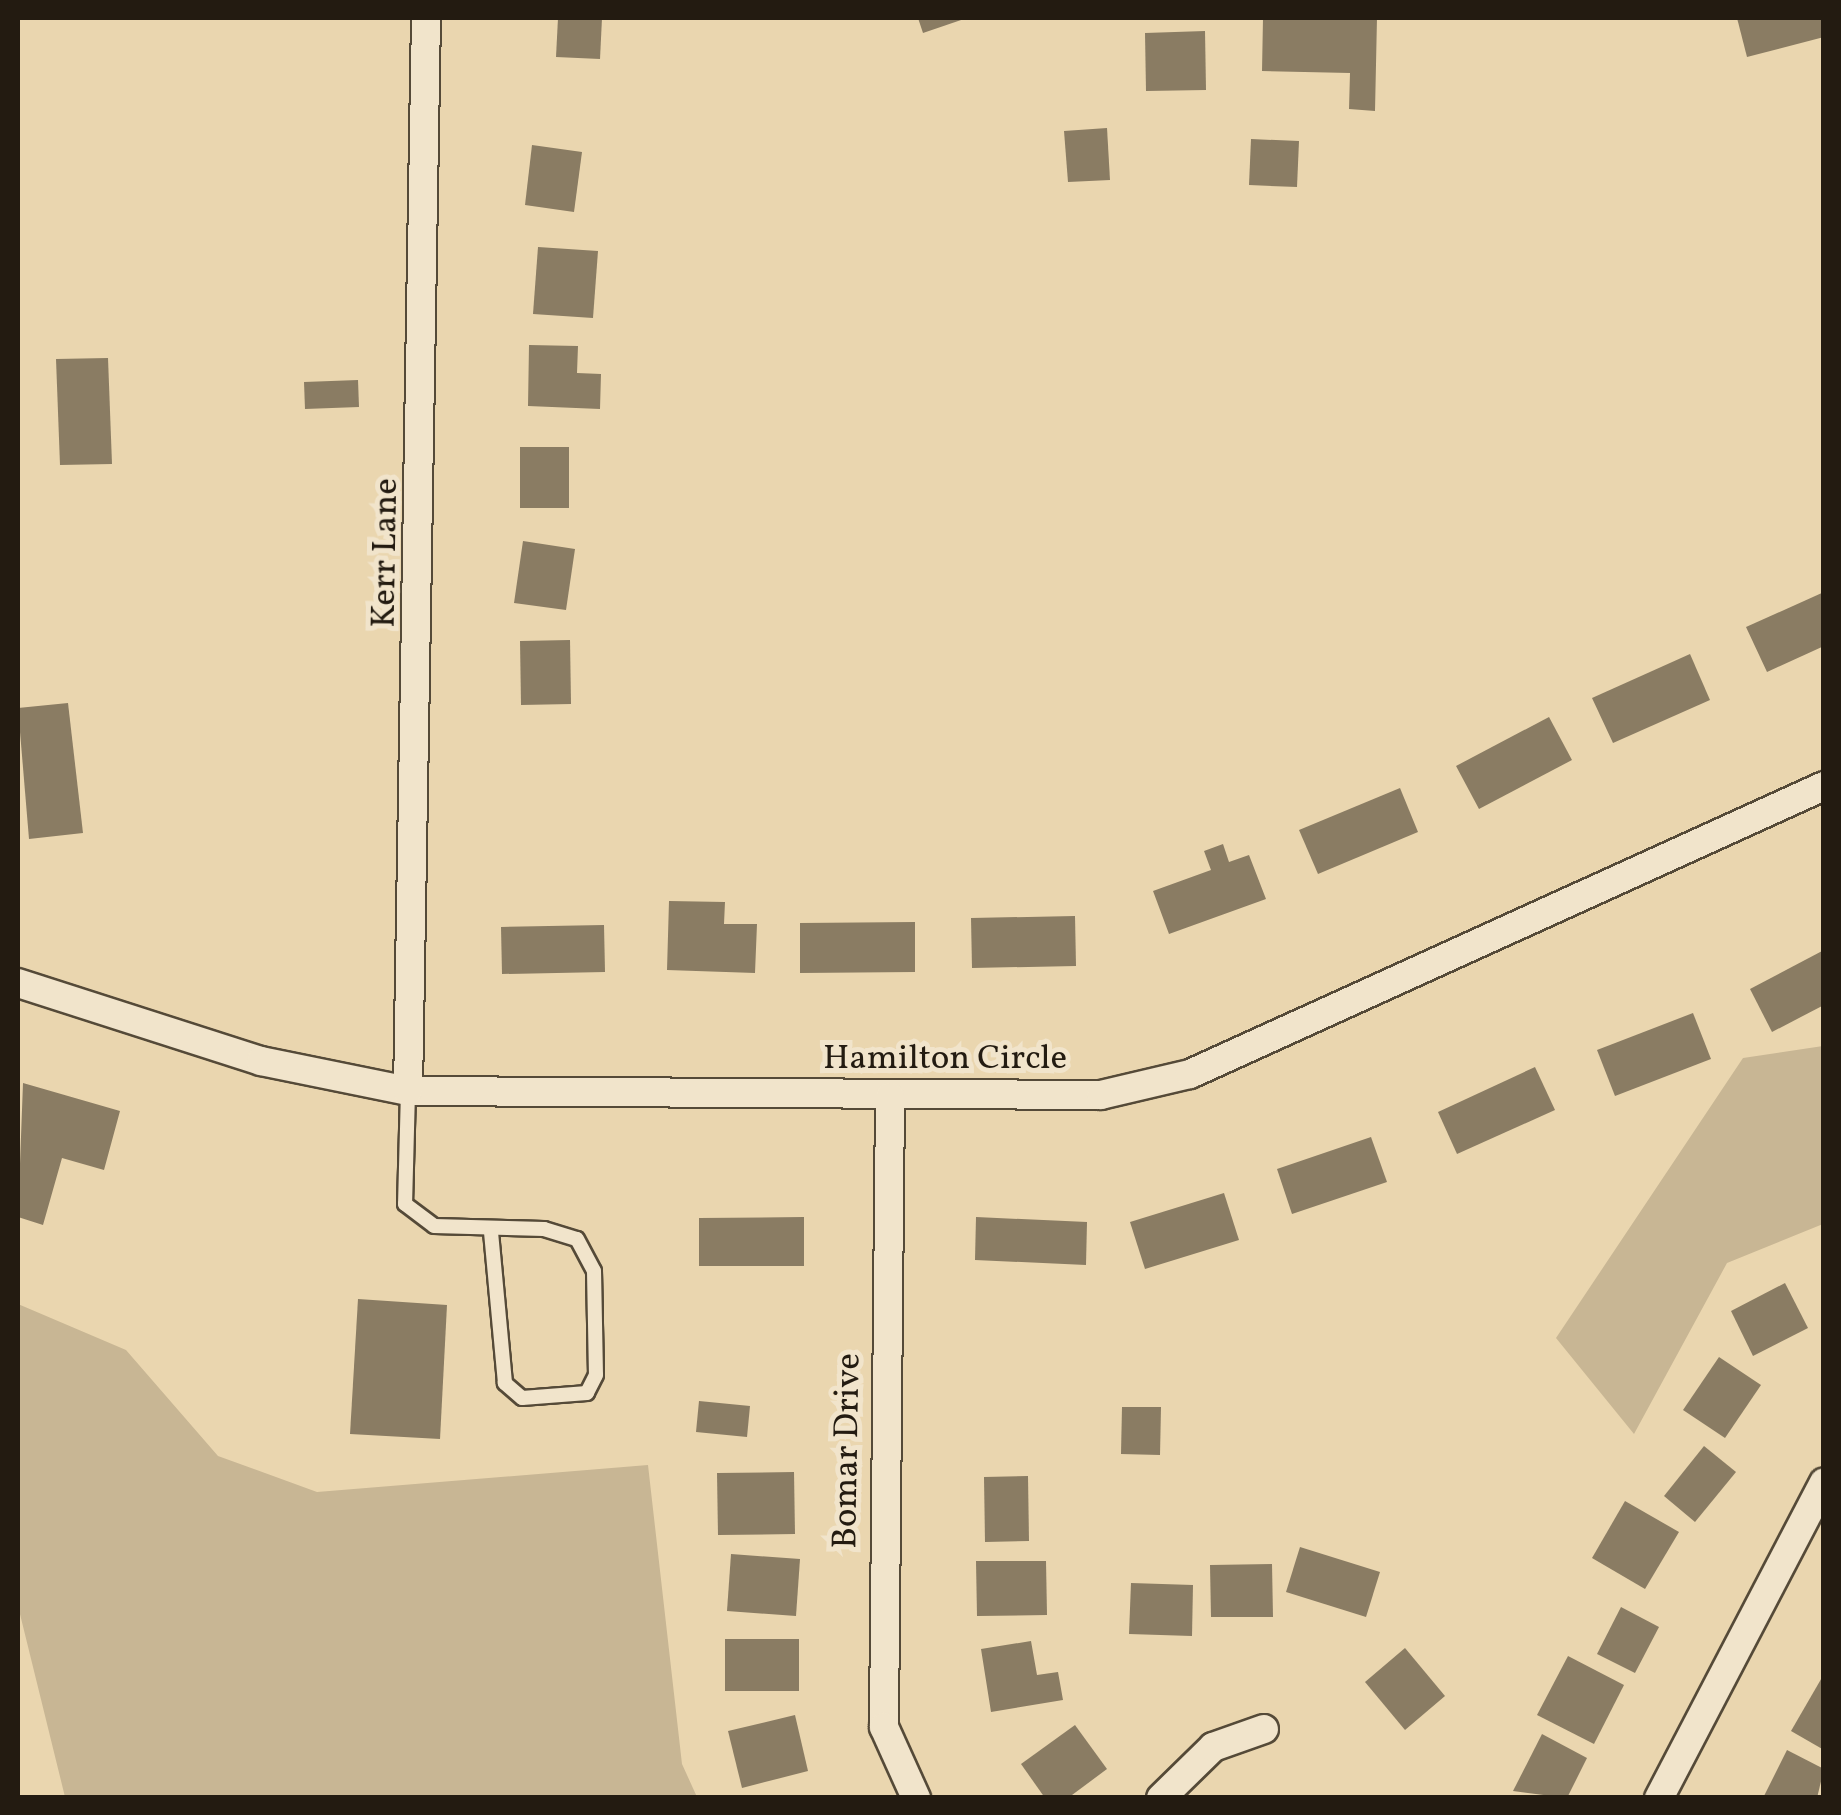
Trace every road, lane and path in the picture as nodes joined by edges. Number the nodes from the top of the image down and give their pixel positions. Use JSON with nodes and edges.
{"nodes":[{"id":1,"x":426,"y":18,"type":"edge"},
{"id":2,"x":1824,"y":786,"type":"edge"},
{"id":3,"x":18,"y":983,"type":"edge"},
{"id":4,"x":408,"y":1091,"type":"junction"},
{"id":5,"x":890,"y":1097,"type":"junction"},
{"id":6,"x":492,"y":1232,"type":"junction"},
{"id":7,"x":1824,"y":1483,"type":"edge"},
{"id":8,"x":1264,"y":1729,"type":"dead end"},
{"id":9,"x":916,"y":1798,"type":"edge"},
{"id":10,"x":1161,"y":1798,"type":"edge"},
{"id":11,"x":1658,"y":1798,"type":"edge"}],
"edges":[{"from":1,"to":4,"type":"street","name":"Kerr Lane"},
{"from":2,"to":5,"type":"street","name":"Hamilton Circle"},
{"from":3,"to":4,"type":"street","name":"Hamilton Circle"},
{"from":4,"to":5,"type":"street","name":"Hamilton Circle"},
{"from":4,"to":6,"type":"lane"},
{"from":5,"to":9,"type":"street","name":"Bomar Drive"},
{"from":6,"to":6,"type":"lane"},
{"from":7,"to":11,"type":"street"},
{"from":8,"to":10,"type":"street"}]}
